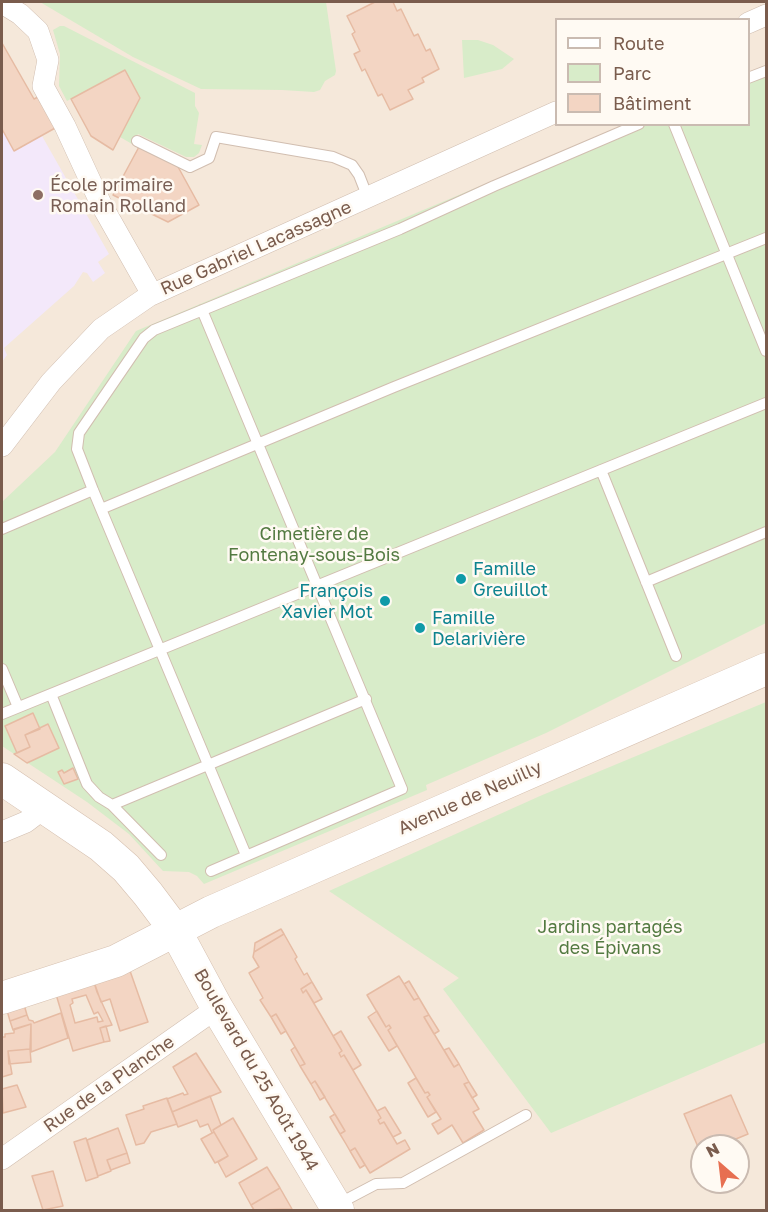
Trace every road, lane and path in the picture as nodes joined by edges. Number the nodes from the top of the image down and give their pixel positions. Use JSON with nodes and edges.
{"nodes":[{"id":1,"x":2,"y":3,"type":"edge"},
{"id":2,"x":766,"y":15,"type":"edge"},
{"id":3,"x":750,"y":23,"type":"edge"},
{"id":4,"x":766,"y":71,"type":"edge"},
{"id":5,"x":750,"y":77,"type":"edge"},
{"id":6,"x":555,"y":112,"type":"edge"},
{"id":7,"x":634,"y":126,"type":"edge"},
{"id":8,"x":675,"y":126,"type":"edge"},
{"id":9,"x":137,"y":141,"type":"dead end"},
{"id":10,"x":368,"y":198,"type":"junction"},
{"id":11,"x":766,"y":238,"type":"edge"},
{"id":12,"x":726,"y":254,"type":"junction"},
{"id":13,"x":152,"y":294,"type":"junction"},
{"id":14,"x":202,"y":310,"type":"junction"},
{"id":15,"x":766,"y":351,"type":"edge"},
{"id":16,"x":766,"y":403,"type":"edge"},
{"id":17,"x":258,"y":442,"type":"junction"},
{"id":18,"x":2,"y":446,"type":"edge"},
{"id":19,"x":601,"y":470,"type":"junction"},
{"id":20,"x":93,"y":490,"type":"junction"},
{"id":21,"x":101,"y":509,"type":"junction"},
{"id":22,"x":2,"y":529,"type":"edge"},
{"id":23,"x":766,"y":532,"type":"edge"},
{"id":24,"x":646,"y":582,"type":"junction"},
{"id":25,"x":319,"y":585,"type":"junction"},
{"id":26,"x":159,"y":650,"type":"junction"},
{"id":27,"x":676,"y":656,"type":"dead end"},
{"id":28,"x":2,"y":669,"type":"edge"},
{"id":29,"x":766,"y":669,"type":"edge"},
{"id":30,"x":51,"y":694,"type":"junction"},
{"id":31,"x":366,"y":699,"type":"junction"},
{"id":32,"x":18,"y":707,"type":"junction"},
{"id":33,"x":2,"y":714,"type":"edge"},
{"id":34,"x":207,"y":766,"type":"junction"},
{"id":35,"x":2,"y":779,"type":"edge"},
{"id":36,"x":112,"y":805,"type":"junction"},
{"id":37,"x":43,"y":809,"type":"junction"},
{"id":38,"x":2,"y":832,"type":"edge"},
{"id":39,"x":161,"y":855,"type":"dead end"},
{"id":40,"x":246,"y":855,"type":"junction"},
{"id":41,"x":211,"y":871,"type":"dead end"},
{"id":42,"x":175,"y":930,"type":"junction"},
{"id":43,"x":2,"y":998,"type":"edge"},
{"id":44,"x":217,"y":1008,"type":"junction"},
{"id":45,"x":526,"y":1115,"type":"dead end"},
{"id":46,"x":2,"y":1159,"type":"edge"},
{"id":47,"x":337,"y":1208,"type":"edge"}],
"edges":[{"from":1,"to":13,"type":"street"},
{"from":2,"to":3,"type":"street"},
{"from":4,"to":5,"type":"lane"},
{"from":6,"to":10,"type":"street","name":"Rue Gabriel Lacassagne"},
{"from":7,"to":14,"type":"lane"},
{"from":8,"to":12,"type":"lane"},
{"from":9,"to":10,"type":"lane"},
{"from":10,"to":13,"type":"street","name":"Rue Gabriel Lacassagne"},
{"from":11,"to":12,"type":"lane"},
{"from":12,"to":15,"type":"lane"},
{"from":12,"to":17,"type":"lane"},
{"from":13,"to":18,"type":"street","name":"Rue Gabriel Lacassagne"},
{"from":14,"to":17,"type":"lane"},
{"from":14,"to":20,"type":"lane"},
{"from":16,"to":19,"type":"lane"},
{"from":17,"to":21,"type":"lane"},
{"from":17,"to":25,"type":"lane"},
{"from":19,"to":24,"type":"lane"},
{"from":19,"to":25,"type":"lane"},
{"from":20,"to":21,"type":"lane"},
{"from":20,"to":22,"type":"lane"},
{"from":21,"to":26,"type":"lane"},
{"from":23,"to":24,"type":"lane"},
{"from":24,"to":27,"type":"lane"},
{"from":25,"to":26,"type":"lane"},
{"from":25,"to":31,"type":"lane"},
{"from":26,"to":30,"type":"lane"},
{"from":26,"to":34,"type":"lane"},
{"from":28,"to":32,"type":"lane"},
{"from":29,"to":42,"type":"street","name":"Avenue de Neuilly"},
{"from":30,"to":32,"type":"lane"},
{"from":30,"to":36,"type":"lane"},
{"from":31,"to":34,"type":"lane"},
{"from":31,"to":40,"type":"lane"},
{"from":32,"to":33,"type":"lane"},
{"from":34,"to":36,"type":"lane"},
{"from":34,"to":40,"type":"lane"},
{"from":35,"to":37,"type":"street","name":"Boulevard du 25 Août 1944"},
{"from":36,"to":39,"type":"lane"},
{"from":37,"to":38,"type":"street"},
{"from":37,"to":42,"type":"street","name":"Boulevard du 25 Août 1944"},
{"from":40,"to":41,"type":"lane"},
{"from":42,"to":43,"type":"street","name":"Avenue de Neuilly"},
{"from":42,"to":44,"type":"street","name":"Boulevard du 25 Août 1944"},
{"from":44,"to":46,"type":"street","name":"Rue de la Planche"},
{"from":44,"to":47,"type":"street","name":"Boulevard du 25 Août 1944"},
{"from":45,"to":47,"type":"lane"}]}
